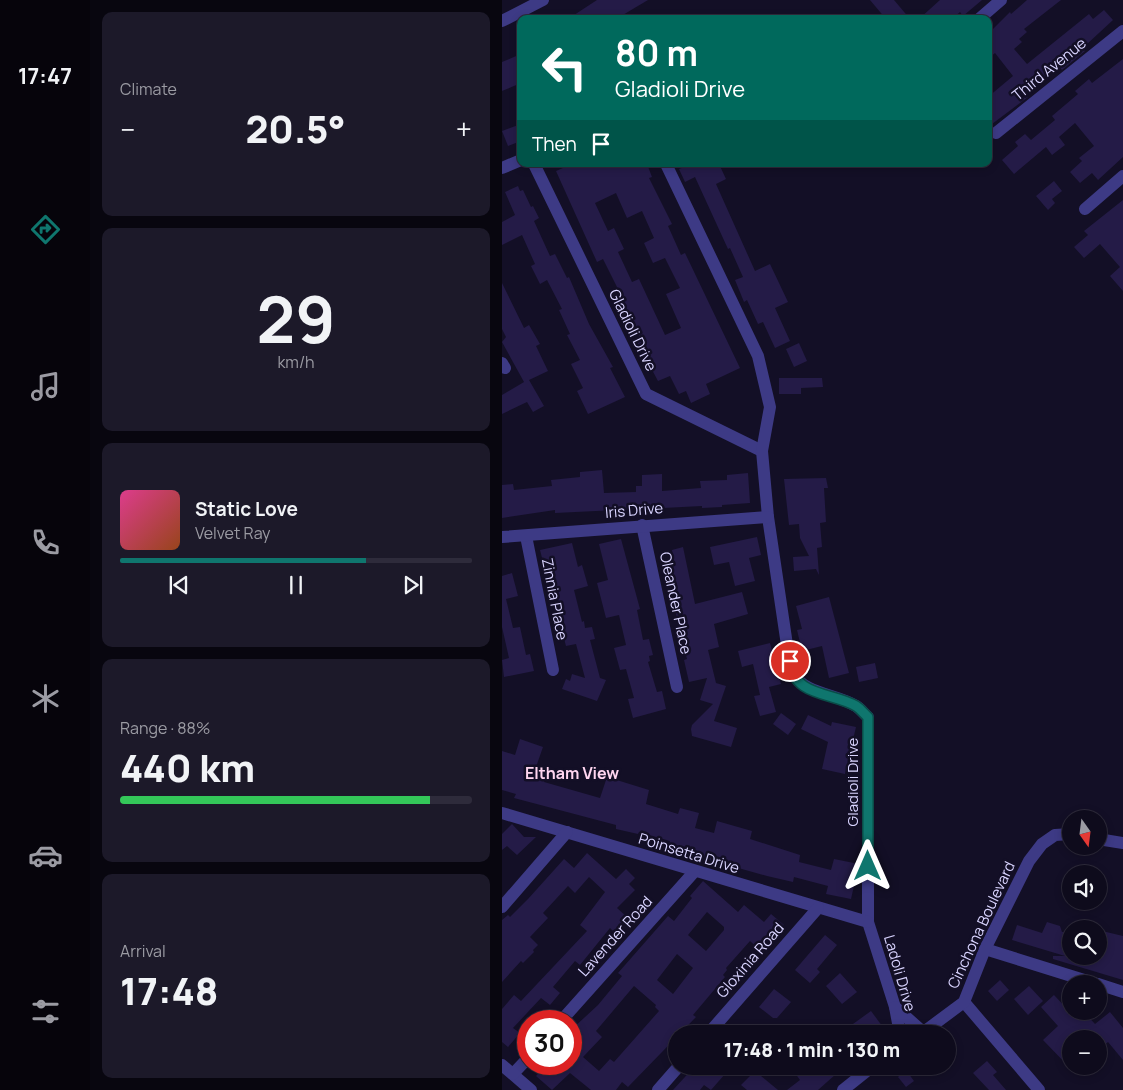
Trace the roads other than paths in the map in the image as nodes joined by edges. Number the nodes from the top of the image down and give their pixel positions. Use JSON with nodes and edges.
{"nodes":[{"id":1,"x":543,"y":0,"type":"edge"},
{"id":2,"x":1001,"y":0,"type":"edge"},
{"id":3,"x":984,"y":15,"type":"edge"},
{"id":4,"x":502,"y":21,"type":"edge"},
{"id":5,"x":1122,"y":30,"type":"edge"},
{"id":6,"x":996,"y":134,"type":"dead end"},
{"id":7,"x":517,"y":162,"type":"edge"},
{"id":8,"x":535,"y":167,"type":"edge"},
{"id":9,"x":667,"y":167,"type":"edge"},
{"id":10,"x":502,"y":168,"type":"edge"},
{"id":11,"x":1122,"y":176,"type":"edge"},
{"id":12,"x":1085,"y":209,"type":"dead end"},
{"id":13,"x":762,"y":451,"type":"junction"},
{"id":14,"x":768,"y":517,"type":"junction"},
{"id":15,"x":642,"y":525,"type":"junction"},
{"id":16,"x":526,"y":536,"type":"junction"},
{"id":17,"x":502,"y":537,"type":"edge"},
{"id":18,"x":553,"y":670,"type":"dead end"},
{"id":19,"x":677,"y":687,"type":"dead end"},
{"id":20,"x":502,"y":812,"type":"edge"},
{"id":21,"x":567,"y":832,"type":"junction"},
{"id":22,"x":1062,"y":835,"type":"edge"},
{"id":23,"x":1107,"y":840,"type":"edge"},
{"id":24,"x":1122,"y":843,"type":"edge"},
{"id":25,"x":694,"y":872,"type":"junction"},
{"id":26,"x":502,"y":907,"type":"edge"},
{"id":27,"x":818,"y":908,"type":"junction"},
{"id":28,"x":868,"y":922,"type":"junction"},
{"id":29,"x":984,"y":949,"type":"junction"},
{"id":30,"x":1069,"y":975,"type":"edge"},
{"id":31,"x":1107,"y":987,"type":"edge"},
{"id":32,"x":1122,"y":992,"type":"edge"},
{"id":33,"x":964,"y":1002,"type":"junction"},
{"id":34,"x":895,"y":1007,"type":"junction"},
{"id":35,"x":571,"y":1010,"type":"edge"},
{"id":36,"x":716,"y":1025,"type":"edge"},
{"id":37,"x":898,"y":1025,"type":"edge"},
{"id":38,"x":914,"y":1025,"type":"edge"},
{"id":39,"x":933,"y":1025,"type":"edge"},
{"id":40,"x":502,"y":1065,"type":"edge"},
{"id":41,"x":517,"y":1070,"type":"edge"},
{"id":42,"x":513,"y":1074,"type":"junction"},
{"id":43,"x":671,"y":1075,"type":"edge"},
{"id":44,"x":862,"y":1075,"type":"edge"},
{"id":45,"x":531,"y":1090,"type":"edge"},
{"id":46,"x":658,"y":1090,"type":"edge"},
{"id":47,"x":843,"y":1090,"type":"edge"},
{"id":48,"x":1039,"y":1090,"type":"edge"}],
"edges":[{"from":1,"to":4,"type":"street"},
{"from":2,"to":3,"type":"street"},
{"from":5,"to":6,"type":"street","name":"Third Avenue"},
{"from":7,"to":10,"type":"street"},
{"from":8,"to":13,"type":"street","name":"Gladioli Drive"},
{"from":9,"to":13,"type":"street","name":"Gladioli Drive"},
{"from":11,"to":12,"type":"street"},
{"from":13,"to":14,"type":"street","name":"Gladioli Drive"},
{"from":14,"to":15,"type":"street","name":"Iris Drive"},
{"from":14,"to":28,"type":"street","name":"Gladioli Drive"},
{"from":15,"to":16,"type":"street","name":"Iris Drive"},
{"from":15,"to":19,"type":"street","name":"Oleander Place"},
{"from":16,"to":17,"type":"street","name":"Iris Drive"},
{"from":16,"to":18,"type":"street","name":"Zinnia Place"},
{"from":20,"to":21,"type":"street","name":"Poinsetta Drive"},
{"from":21,"to":25,"type":"street","name":"Poinsetta Drive"},
{"from":21,"to":26,"type":"street"},
{"from":22,"to":29,"type":"street","name":"Cinchona Boulevard"},
{"from":23,"to":24,"type":"street"},
{"from":25,"to":27,"type":"street","name":"Poinsetta Drive"},
{"from":25,"to":35,"type":"street","name":"Lavender Road"},
{"from":27,"to":28,"type":"street","name":"Poinsetta Drive"},
{"from":27,"to":36,"type":"street","name":"Gloxinia Road"},
{"from":28,"to":34,"type":"street","name":"Ladoli Drive"},
{"from":29,"to":30,"type":"street"},
{"from":29,"to":33,"type":"street","name":"Cinchona Boulevard"},
{"from":31,"to":32,"type":"street"},
{"from":33,"to":39,"type":"street","name":"Cinchona Boulevard"},
{"from":33,"to":48,"type":"street"},
{"from":34,"to":37,"type":"street","name":"Ladoli Drive"},
{"from":34,"to":38,"type":"street"},
{"from":40,"to":42,"type":"street"},
{"from":41,"to":42,"type":"street"},
{"from":42,"to":45,"type":"street"},
{"from":43,"to":46,"type":"street"},
{"from":44,"to":47,"type":"street"}]}
